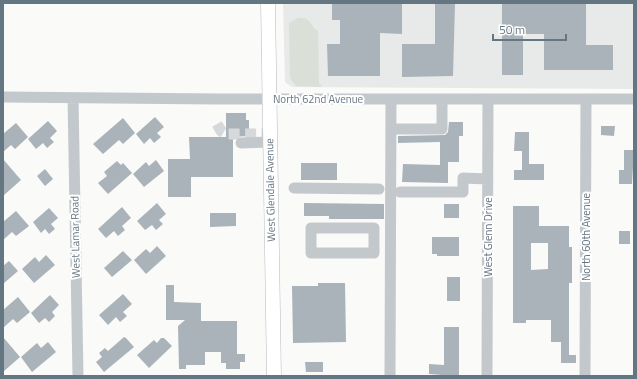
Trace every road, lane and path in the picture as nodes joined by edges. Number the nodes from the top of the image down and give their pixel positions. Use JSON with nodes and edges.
{"nodes":[{"id":1,"x":268,"y":3,"type":"edge"},
{"id":2,"x":3,"y":98,"type":"edge"},
{"id":3,"x":73,"y":98,"type":"junction"},
{"id":4,"x":269,"y":99,"type":"junction"},
{"id":5,"x":391,"y":99,"type":"junction"},
{"id":6,"x":442,"y":99,"type":"junction"},
{"id":7,"x":488,"y":99,"type":"junction"},
{"id":8,"x":586,"y":99,"type":"junction"},
{"id":9,"x":634,"y":99,"type":"edge"},
{"id":10,"x":391,"y":129,"type":"junction"},
{"id":11,"x":270,"y":142,"type":"junction"},
{"id":12,"x":241,"y":143,"type":"dead end"},
{"id":13,"x":488,"y":179,"type":"junction"},
{"id":14,"x":294,"y":188,"type":"dead end"},
{"id":15,"x":378,"y":189,"type":"dead end"},
{"id":16,"x":400,"y":192,"type":"dead end"},
{"id":17,"x":374,"y":228,"type":"joint"},
{"id":18,"x":78,"y":376,"type":"edge"},
{"id":19,"x":274,"y":376,"type":"edge"},
{"id":20,"x":390,"y":376,"type":"edge"},
{"id":21,"x":487,"y":376,"type":"edge"},
{"id":22,"x":585,"y":376,"type":"edge"}],
"edges":[{"from":1,"to":4,"type":"main road","name":"West Glendale Avenue"},
{"from":2,"to":3,"type":"street","name":"North 62nd Avenue"},
{"from":3,"to":4,"type":"street","name":"North 62nd Avenue"},
{"from":3,"to":18,"type":"street","name":"West Lamar Road"},
{"from":4,"to":5,"type":"street","name":"North 62nd Avenue"},
{"from":4,"to":11,"type":"main road","name":"West Glendale Avenue"},
{"from":5,"to":6,"type":"street","name":"North 62nd Avenue"},
{"from":5,"to":10,"type":"street"},
{"from":6,"to":7,"type":"street","name":"North 62nd Avenue"},
{"from":6,"to":10,"type":"street"},
{"from":7,"to":8,"type":"street","name":"North 62nd Avenue"},
{"from":7,"to":13,"type":"street","name":"West Glenn Drive"},
{"from":8,"to":9,"type":"street","name":"North 62nd Avenue"},
{"from":8,"to":22,"type":"street","name":"North 60th Avenue"},
{"from":10,"to":20,"type":"street"},
{"from":11,"to":12,"type":"street"},
{"from":11,"to":19,"type":"main road","name":"West Glendale Avenue"},
{"from":13,"to":16,"type":"street"},
{"from":13,"to":21,"type":"street","name":"West Glenn Drive"},
{"from":14,"to":15,"type":"street"},
{"from":17,"to":17,"type":"street"}]}
